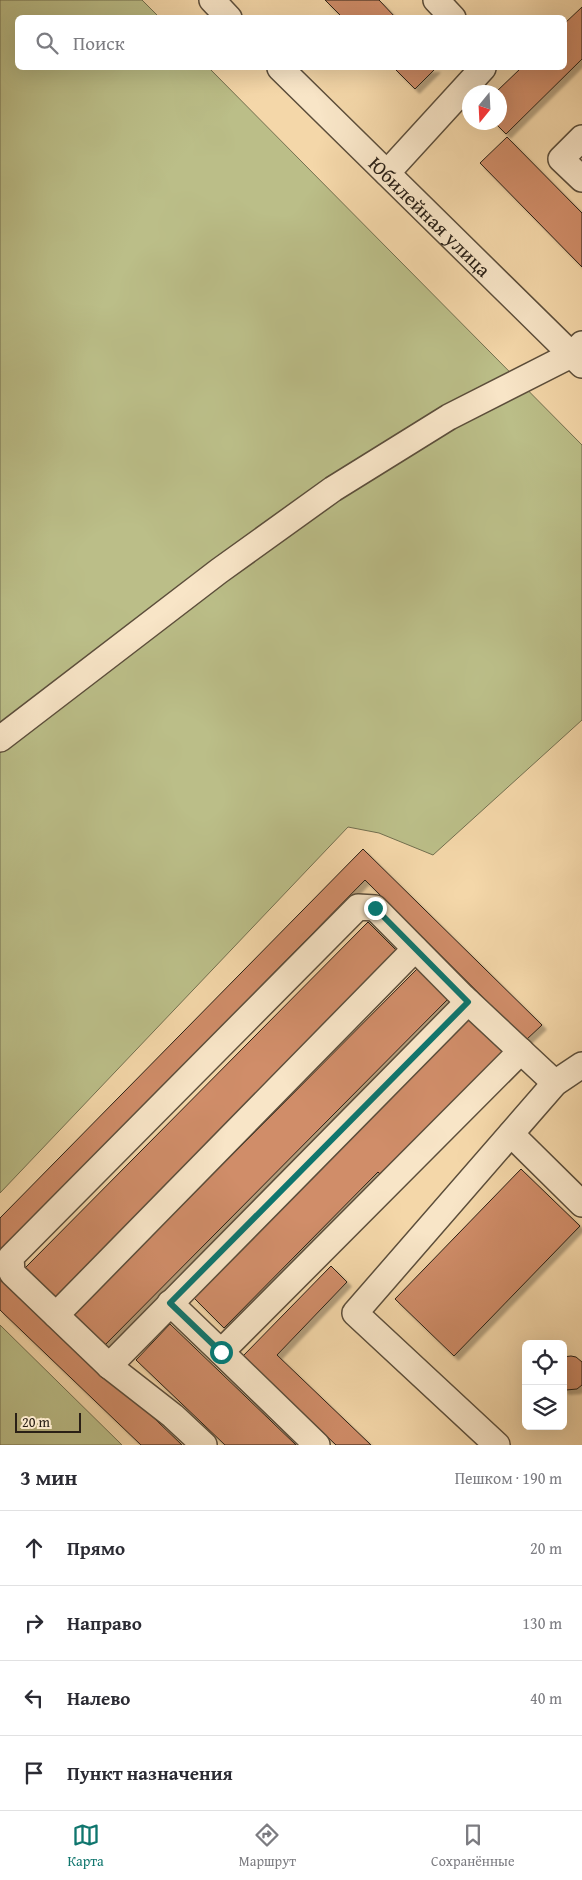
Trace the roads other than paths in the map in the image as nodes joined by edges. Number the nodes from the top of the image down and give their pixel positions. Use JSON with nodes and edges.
{"nodes":[{"id":1,"x":212,"y":0,"type":"edge"},
{"id":2,"x":436,"y":0,"type":"edge"},
{"id":3,"x":226,"y":15,"type":"edge"},
{"id":4,"x":450,"y":15,"type":"edge"},
{"id":5,"x":282,"y":70,"type":"edge"},
{"id":6,"x":481,"y":70,"type":"edge"},
{"id":7,"x":582,"y":138,"type":"edge"},
{"id":8,"x":387,"y":173,"type":"junction"},
{"id":9,"x":582,"y":180,"type":"edge"},
{"id":10,"x":578,"y":355,"type":"edge"},
{"id":11,"x":0,"y":739,"type":"edge"},
{"id":12,"x":415,"y":948,"type":"junction"},
{"id":13,"x":468,"y":1002,"type":"junction"},
{"id":14,"x":521,"y":1051,"type":"junction"},
{"id":15,"x":582,"y":1064,"type":"edge"},
{"id":16,"x":555,"y":1083,"type":"junction"},
{"id":17,"x":511,"y":1134,"type":"junction"},
{"id":18,"x":582,"y":1204,"type":"edge"},
{"id":19,"x":170,"y":1303,"type":"junction"},
{"id":20,"x":56,"y":1315,"type":"junction"},
{"id":21,"x":221,"y":1352,"type":"junction"},
{"id":22,"x":109,"y":1366,"type":"junction"},
{"id":23,"x":204,"y":1445,"type":"edge"},
{"id":24,"x":317,"y":1445,"type":"edge"},
{"id":25,"x":497,"y":1445,"type":"edge"}],
"edges":[{"from":1,"to":3,"type":"street"},
{"from":2,"to":4,"type":"street"},
{"from":5,"to":8,"type":"street","name":"Юбилейная улица"},
{"from":6,"to":8,"type":"street"},
{"from":7,"to":9,"type":"street"},
{"from":8,"to":10,"type":"street","name":"Юбилейная улица"},
{"from":10,"to":11,"type":"street"},
{"from":12,"to":13,"type":"street"},
{"from":12,"to":20,"type":"street"},
{"from":12,"to":20,"type":"street"},
{"from":13,"to":14,"type":"street"},
{"from":13,"to":19,"type":"street"},
{"from":14,"to":16,"type":"street"},
{"from":14,"to":21,"type":"street"},
{"from":15,"to":16,"type":"street"},
{"from":16,"to":17,"type":"street"},
{"from":17,"to":18,"type":"street"},
{"from":17,"to":25,"type":"street"},
{"from":19,"to":21,"type":"street"},
{"from":19,"to":22,"type":"street"},
{"from":20,"to":22,"type":"street"},
{"from":21,"to":24,"type":"street"},
{"from":22,"to":23,"type":"street"}]}
